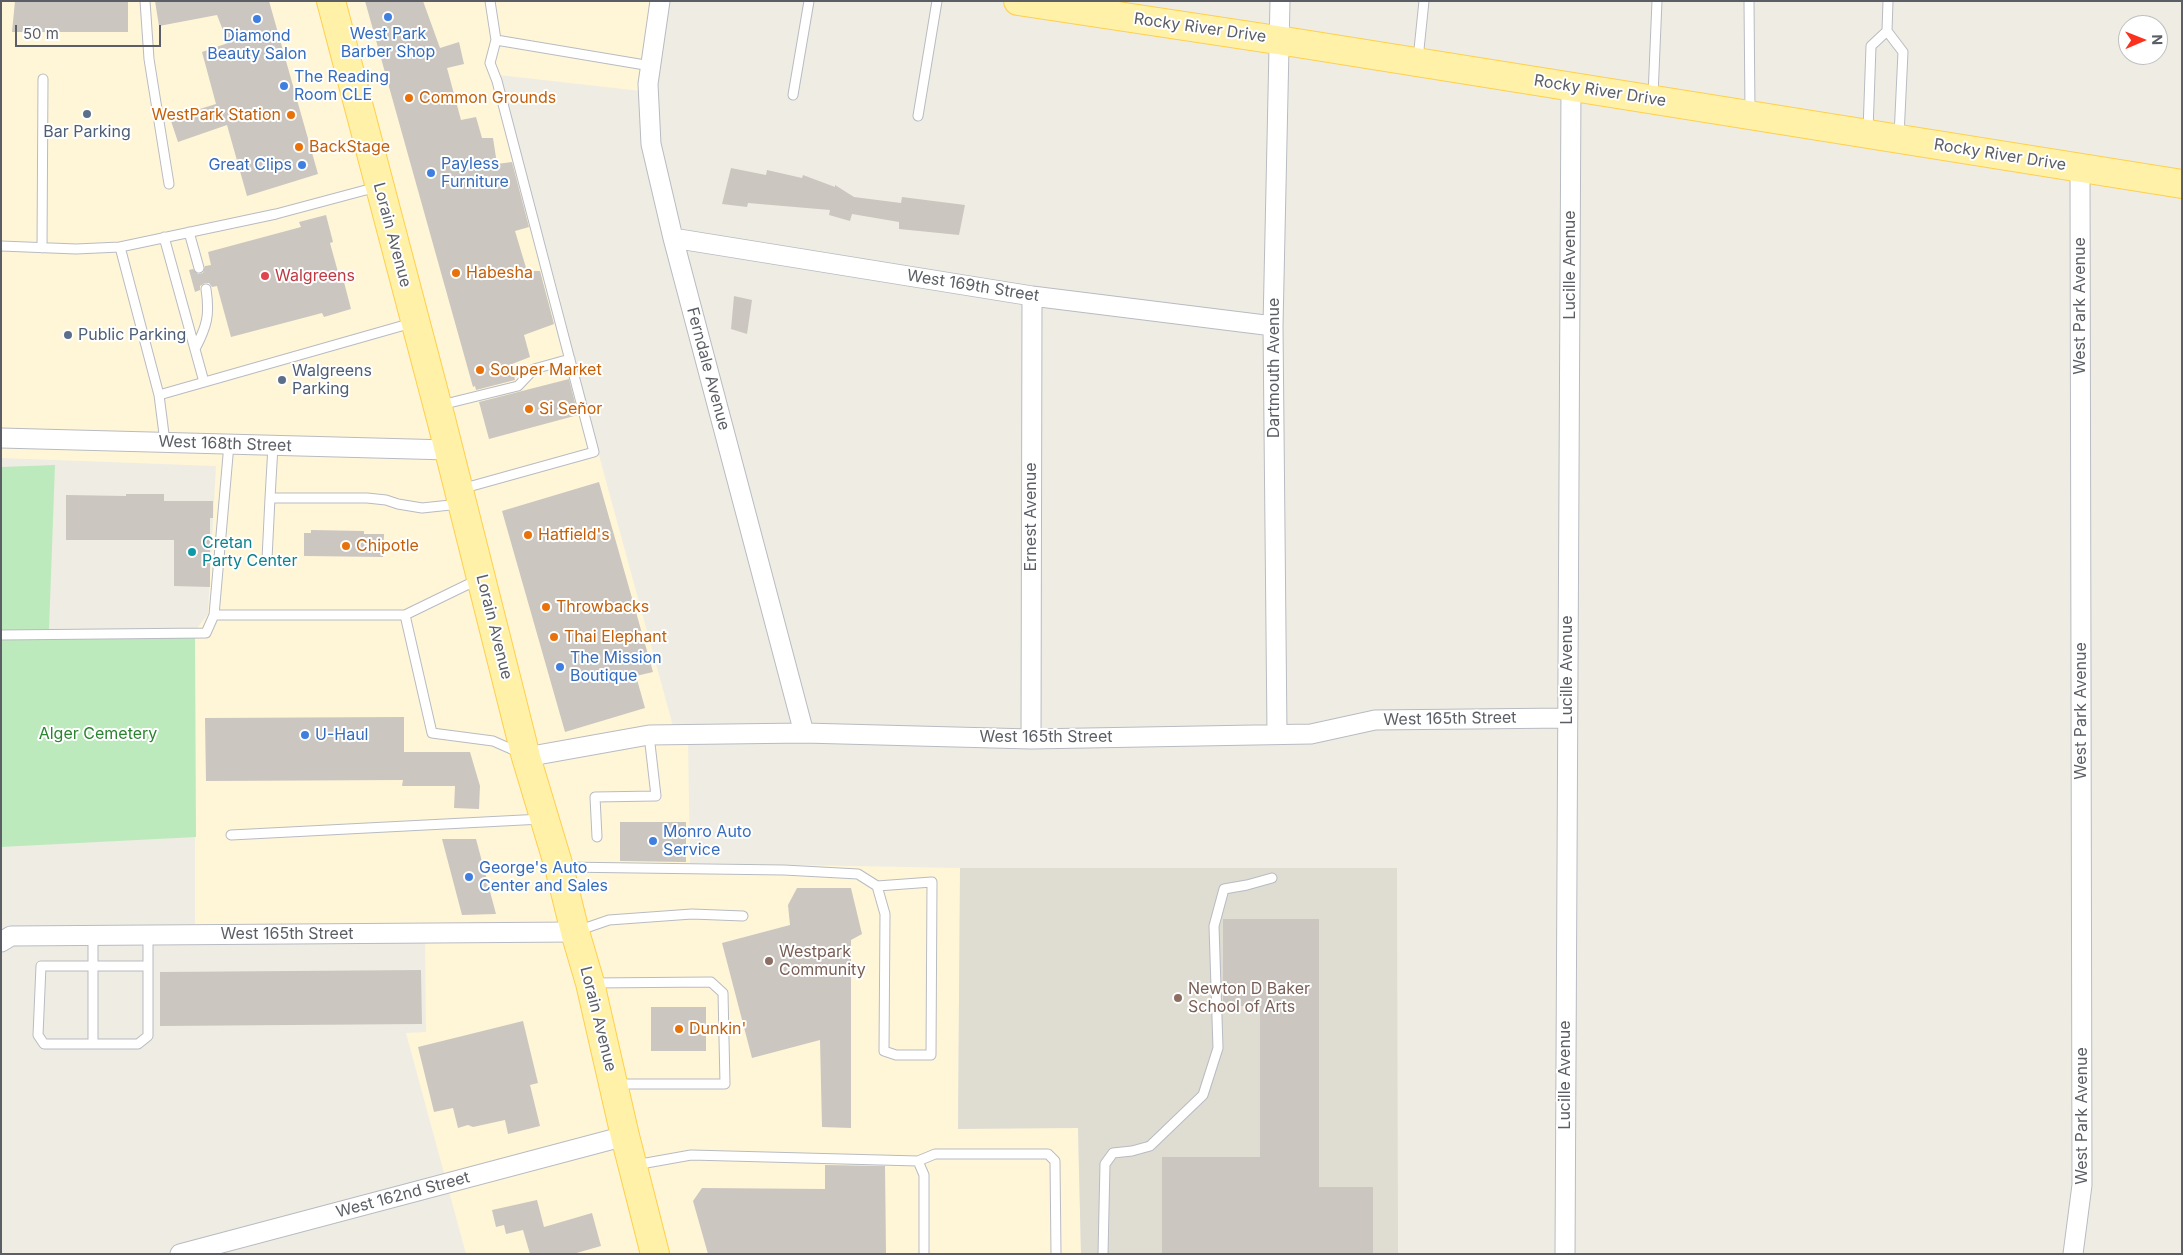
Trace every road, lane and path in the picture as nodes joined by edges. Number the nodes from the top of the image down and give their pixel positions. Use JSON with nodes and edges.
{"nodes":[{"id":1,"x":145,"y":1,"type":"edge"},
{"id":2,"x":331,"y":1,"type":"edge"},
{"id":3,"x":490,"y":1,"type":"edge"},
{"id":4,"x":809,"y":1,"type":"edge"},
{"id":5,"x":937,"y":1,"type":"edge"},
{"id":6,"x":1280,"y":1,"type":"edge"},
{"id":7,"x":1424,"y":1,"type":"edge"},
{"id":8,"x":1657,"y":1,"type":"edge"},
{"id":9,"x":1749,"y":1,"type":"edge"},
{"id":10,"x":1888,"y":1,"type":"edge"},
{"id":11,"x":658,"y":2,"type":"edge"},
{"id":12,"x":1035,"y":3,"type":"edge"},
{"id":13,"x":1887,"y":31,"type":"junction"},
{"id":14,"x":496,"y":40,"type":"junction"},
{"id":15,"x":1280,"y":40,"type":"junction"},
{"id":16,"x":1417,"y":62,"type":"junction"},
{"id":17,"x":651,"y":66,"type":"junction"},
{"id":18,"x":43,"y":79,"type":"dead end"},
{"id":19,"x":1571,"y":86,"type":"junction"},
{"id":20,"x":793,"y":95,"type":"dead end"},
{"id":21,"x":1652,"y":99,"type":"junction"},
{"id":22,"x":1750,"y":115,"type":"junction"},
{"id":23,"x":918,"y":116,"type":"dead end"},
{"id":24,"x":1867,"y":134,"type":"junction"},
{"id":25,"x":1899,"y":139,"type":"junction"},
{"id":26,"x":2080,"y":168,"type":"junction"},
{"id":27,"x":169,"y":184,"type":"dead end"},
{"id":28,"x":2182,"y":184,"type":"edge"},
{"id":29,"x":379,"y":186,"type":"junction"},
{"id":30,"x":190,"y":232,"type":"junction"},
{"id":31,"x":164,"y":238,"type":"junction"},
{"id":32,"x":673,"y":238,"type":"junction"},
{"id":33,"x":1,"y":246,"type":"edge"},
{"id":34,"x":120,"y":247,"type":"junction"},
{"id":35,"x":42,"y":248,"type":"junction"},
{"id":36,"x":199,"y":268,"type":"dead end"},
{"id":37,"x":206,"y":289,"type":"dead end"},
{"id":38,"x":1032,"y":296,"type":"junction"},
{"id":39,"x":415,"y":322,"type":"junction"},
{"id":40,"x":1273,"y":326,"type":"junction"},
{"id":41,"x":195,"y":349,"type":"junction"},
{"id":42,"x":570,"y":359,"type":"junction"},
{"id":43,"x":204,"y":382,"type":"junction"},
{"id":44,"x":159,"y":395,"type":"junction"},
{"id":45,"x":437,"y":406,"type":"junction"},
{"id":46,"x":1,"y":438,"type":"edge"},
{"id":47,"x":165,"y":442,"type":"junction"},
{"id":48,"x":229,"y":444,"type":"junction"},
{"id":49,"x":273,"y":446,"type":"junction"},
{"id":50,"x":449,"y":450,"type":"junction"},
{"id":51,"x":460,"y":496,"type":"junction"},
{"id":52,"x":270,"y":498,"type":"junction"},
{"id":53,"x":268,"y":559,"type":"dead end"},
{"id":54,"x":481,"y":578,"type":"junction"},
{"id":55,"x":214,"y":615,"type":"junction"},
{"id":56,"x":405,"y":615,"type":"junction"},
{"id":57,"x":1,"y":635,"type":"edge"},
{"id":58,"x":1566,"y":718,"type":"junction"},
{"id":59,"x":804,"y":733,"type":"junction"},
{"id":60,"x":1277,"y":734,"type":"junction"},
{"id":61,"x":649,"y":735,"type":"junction"},
{"id":62,"x":1031,"y":739,"type":"junction"},
{"id":63,"x":526,"y":757,"type":"junction"},
{"id":64,"x":545,"y":819,"type":"junction"},
{"id":65,"x":231,"y":835,"type":"dead end"},
{"id":66,"x":597,"y":837,"type":"dead end"},
{"id":67,"x":559,"y":867,"type":"junction"},
{"id":68,"x":1272,"y":878,"type":"dead end"},
{"id":69,"x":877,"y":886,"type":"junction"},
{"id":70,"x":743,"y":916,"type":"dead end"},
{"id":71,"x":575,"y":932,"type":"junction"},
{"id":72,"x":94,"y":935,"type":"junction"},
{"id":73,"x":148,"y":935,"type":"junction"},
{"id":74,"x":1,"y":942,"type":"edge"},
{"id":75,"x":93,"y":966,"type":"junction"},
{"id":76,"x":148,"y":966,"type":"junction"},
{"id":77,"x":590,"y":983,"type":"junction"},
{"id":78,"x":93,"y":1044,"type":"junction"},
{"id":79,"x":613,"y":1084,"type":"junction"},
{"id":80,"x":625,"y":1136,"type":"junction"},
{"id":81,"x":918,"y":1161,"type":"junction"},
{"id":82,"x":633,"y":1165,"type":"junction"},
{"id":83,"x":180,"y":1254,"type":"edge"},
{"id":84,"x":655,"y":1254,"type":"edge"},
{"id":85,"x":924,"y":1254,"type":"edge"},
{"id":86,"x":1056,"y":1254,"type":"edge"},
{"id":87,"x":1103,"y":1254,"type":"edge"},
{"id":88,"x":1565,"y":1254,"type":"edge"},
{"id":89,"x":2073,"y":1254,"type":"edge"}],
"edges":[{"from":1,"to":27,"type":"lane"},
{"from":2,"to":29,"type":"main road","name":"Lorain Avenue"},
{"from":3,"to":14,"type":"lane"},
{"from":4,"to":20,"type":"lane"},
{"from":5,"to":23,"type":"lane"},
{"from":6,"to":15,"type":"street","name":"Dartmouth Avenue"},
{"from":7,"to":16,"type":"lane"},
{"from":8,"to":21,"type":"lane"},
{"from":9,"to":22,"type":"lane"},
{"from":10,"to":13,"type":"lane"},
{"from":11,"to":17,"type":"street","name":"Ferndale Avenue"},
{"from":12,"to":15,"type":"main road","name":"Rocky River Drive"},
{"from":13,"to":24,"type":"lane"},
{"from":13,"to":25,"type":"lane"},
{"from":14,"to":17,"type":"lane"},
{"from":14,"to":42,"type":"lane"},
{"from":15,"to":16,"type":"main road","name":"Rocky River Drive"},
{"from":15,"to":40,"type":"street","name":"Dartmouth Avenue"},
{"from":16,"to":19,"type":"main road","name":"Rocky River Drive"},
{"from":17,"to":32,"type":"street","name":"Ferndale Avenue"},
{"from":18,"to":35,"type":"lane"},
{"from":19,"to":21,"type":"main road","name":"Rocky River Drive"},
{"from":19,"to":58,"type":"street","name":"Lucille Avenue"},
{"from":21,"to":22,"type":"main road","name":"Rocky River Drive"},
{"from":22,"to":24,"type":"main road","name":"Rocky River Drive"},
{"from":24,"to":25,"type":"main road","name":"Rocky River Drive"},
{"from":25,"to":26,"type":"main road","name":"Rocky River Drive"},
{"from":26,"to":28,"type":"main road","name":"Rocky River Drive"},
{"from":26,"to":89,"type":"street","name":"West Park Avenue"},
{"from":29,"to":30,"type":"lane"},
{"from":29,"to":39,"type":"main road","name":"Lorain Avenue"},
{"from":30,"to":31,"type":"lane"},
{"from":30,"to":36,"type":"lane"},
{"from":31,"to":34,"type":"lane"},
{"from":31,"to":41,"type":"lane"},
{"from":32,"to":38,"type":"street","name":"West 169th Street"},
{"from":32,"to":59,"type":"street","name":"Ferndale Avenue"},
{"from":33,"to":35,"type":"lane"},
{"from":34,"to":35,"type":"lane"},
{"from":34,"to":44,"type":"lane"},
{"from":37,"to":41,"type":"lane"},
{"from":38,"to":40,"type":"street","name":"West 169th Street"},
{"from":38,"to":62,"type":"street","name":"Ernest Avenue"},
{"from":39,"to":43,"type":"lane"},
{"from":39,"to":45,"type":"main road","name":"Lorain Avenue"},
{"from":40,"to":60,"type":"street","name":"Dartmouth Avenue"},
{"from":41,"to":43,"type":"lane"},
{"from":42,"to":45,"type":"lane"},
{"from":42,"to":51,"type":"lane"},
{"from":43,"to":44,"type":"lane"},
{"from":44,"to":47,"type":"lane"},
{"from":45,"to":50,"type":"main road","name":"Lorain Avenue"},
{"from":46,"to":47,"type":"street","name":"West 168th Street"},
{"from":47,"to":48,"type":"street","name":"West 168th Street"},
{"from":48,"to":49,"type":"street","name":"West 168th Street"},
{"from":48,"to":55,"type":"lane"},
{"from":49,"to":50,"type":"street","name":"West 168th Street"},
{"from":49,"to":52,"type":"lane"},
{"from":50,"to":51,"type":"main road","name":"Lorain Avenue"},
{"from":51,"to":52,"type":"lane"},
{"from":51,"to":54,"type":"main road","name":"Lorain Avenue"},
{"from":52,"to":53,"type":"lane"},
{"from":54,"to":56,"type":"lane"},
{"from":54,"to":63,"type":"main road","name":"Lorain Avenue"},
{"from":55,"to":56,"type":"lane"},
{"from":55,"to":57,"type":"lane"},
{"from":56,"to":63,"type":"lane"},
{"from":58,"to":60,"type":"street","name":"West 165th Street"},
{"from":58,"to":88,"type":"street","name":"Lucille Avenue"},
{"from":59,"to":61,"type":"street","name":"West 165th Street"},
{"from":59,"to":62,"type":"street","name":"West 165th Street"},
{"from":60,"to":62,"type":"street","name":"West 165th Street"},
{"from":61,"to":63,"type":"street","name":"West 165th Street"},
{"from":61,"to":66,"type":"lane"},
{"from":63,"to":64,"type":"main road","name":"Lorain Avenue"},
{"from":64,"to":65,"type":"lane"},
{"from":64,"to":67,"type":"main road","name":"Lorain Avenue"},
{"from":67,"to":69,"type":"lane"},
{"from":67,"to":71,"type":"main road","name":"Lorain Avenue"},
{"from":68,"to":87,"type":"lane"},
{"from":69,"to":69,"type":"lane"},
{"from":70,"to":71,"type":"lane"},
{"from":71,"to":73,"type":"street","name":"West 165th Street"},
{"from":71,"to":77,"type":"main road","name":"Lorain Avenue"},
{"from":72,"to":73,"type":"street","name":"West 165th Street"},
{"from":72,"to":74,"type":"street","name":"West 165th Street"},
{"from":72,"to":75,"type":"lane"},
{"from":73,"to":76,"type":"lane"},
{"from":75,"to":76,"type":"lane"},
{"from":75,"to":78,"type":"lane"},
{"from":75,"to":78,"type":"lane"},
{"from":76,"to":78,"type":"lane"},
{"from":77,"to":79,"type":"main road","name":"Lorain Avenue"},
{"from":77,"to":79,"type":"lane"},
{"from":79,"to":80,"type":"main road","name":"Lorain Avenue"},
{"from":80,"to":82,"type":"main road","name":"Lorain Avenue"},
{"from":80,"to":83,"type":"street","name":"West 162nd Street"},
{"from":81,"to":82,"type":"lane"},
{"from":81,"to":85,"type":"lane"},
{"from":81,"to":86,"type":"lane"},
{"from":82,"to":84,"type":"main road","name":"Lorain Avenue"}]}
